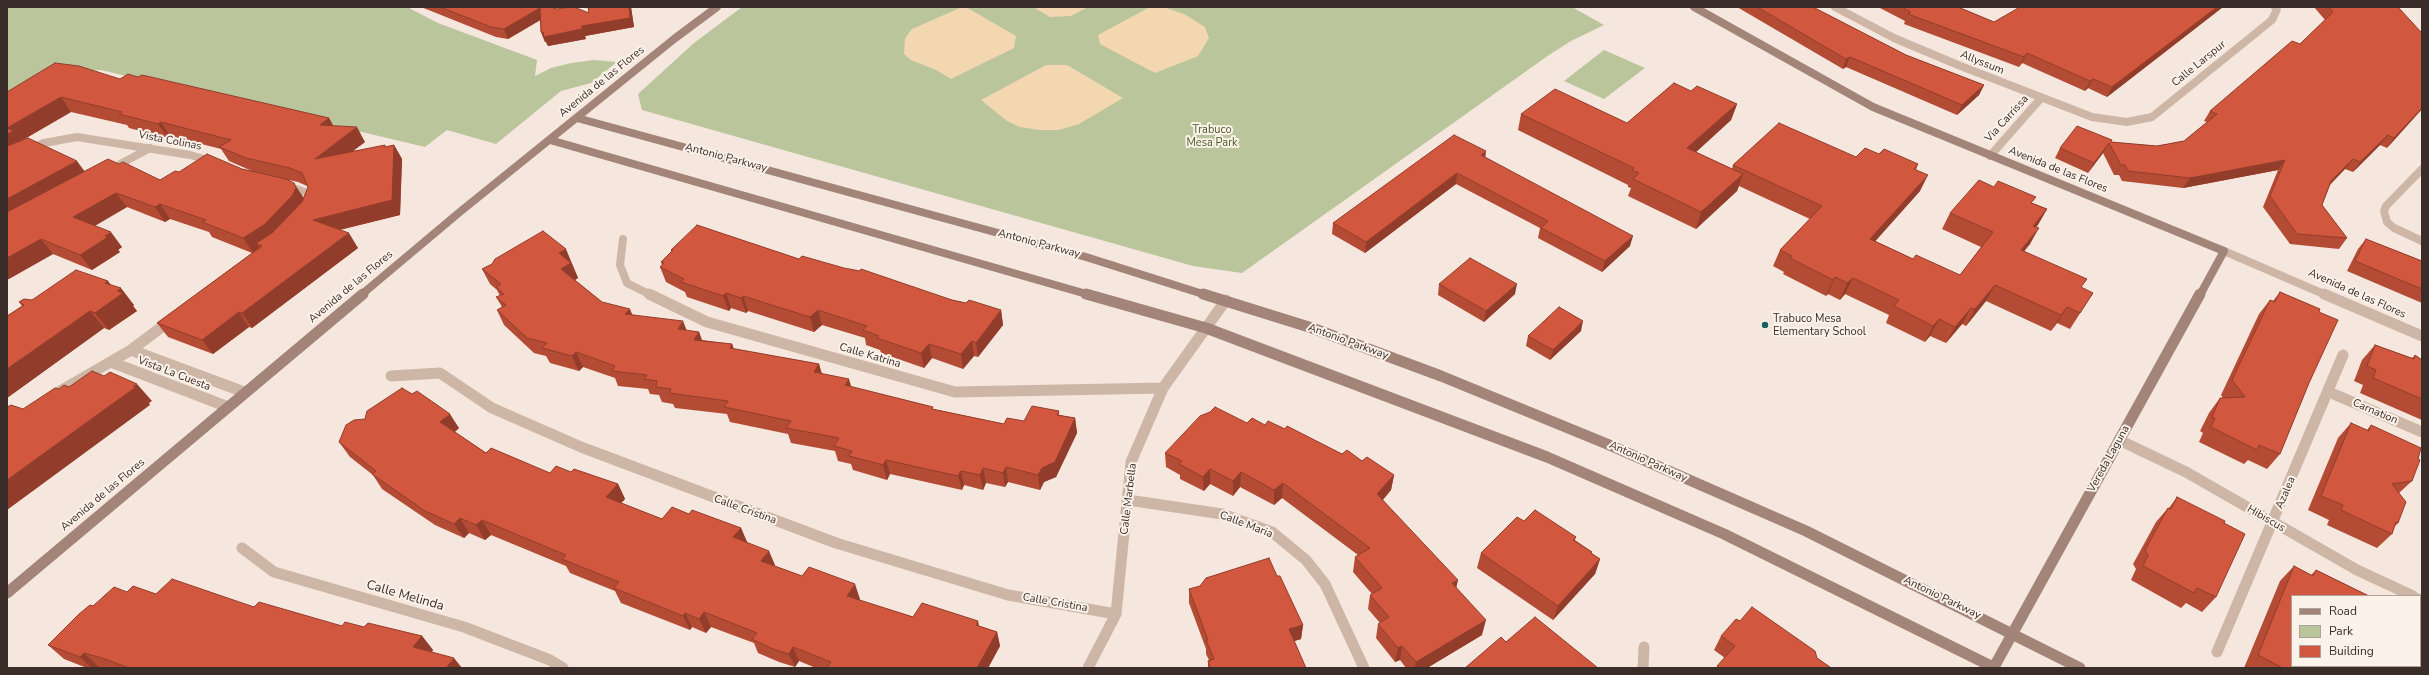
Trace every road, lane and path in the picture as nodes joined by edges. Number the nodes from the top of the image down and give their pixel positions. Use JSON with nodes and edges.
{"nodes":[{"id":1,"x":717,"y":7,"type":"edge"},
{"id":2,"x":1694,"y":7,"type":"edge"},
{"id":3,"x":1835,"y":7,"type":"edge"},
{"id":4,"x":2276,"y":8,"type":"edge"},
{"id":5,"x":2041,"y":98,"type":"junction"},
{"id":6,"x":577,"y":118,"type":"junction"},
{"id":7,"x":2127,"y":122,"type":"joint"},
{"id":8,"x":550,"y":140,"type":"junction"},
{"id":9,"x":150,"y":148,"type":"junction"},
{"id":10,"x":1990,"y":156,"type":"junction"},
{"id":11,"x":7,"y":159,"type":"edge"},
{"id":12,"x":227,"y":167,"type":"edge"},
{"id":13,"x":2422,"y":169,"type":"edge"},
{"id":14,"x":102,"y":174,"type":"edge"},
{"id":15,"x":275,"y":183,"type":"edge"},
{"id":16,"x":306,"y":214,"type":"edge"},
{"id":17,"x":623,"y":239,"type":"dead end"},
{"id":18,"x":2422,"y":242,"type":"edge"},
{"id":19,"x":2224,"y":251,"type":"junction"},
{"id":20,"x":1226,"y":300,"type":"junction"},
{"id":21,"x":176,"y":316,"type":"edge"},
{"id":22,"x":1206,"y":328,"type":"junction"},
{"id":23,"x":2422,"y":336,"type":"edge"},
{"id":24,"x":131,"y":350,"type":"junction"},
{"id":25,"x":2343,"y":356,"type":"dead end"},
{"id":26,"x":111,"y":362,"type":"junction"},
{"id":27,"x":391,"y":376,"type":"dead end"},
{"id":28,"x":1163,"y":388,"type":"junction"},
{"id":29,"x":244,"y":392,"type":"junction"},
{"id":30,"x":2329,"y":392,"type":"junction"},
{"id":31,"x":48,"y":399,"type":"edge"},
{"id":32,"x":228,"y":407,"type":"junction"},
{"id":33,"x":2422,"y":432,"type":"edge"},
{"id":34,"x":2120,"y":440,"type":"junction"},
{"id":35,"x":1128,"y":500,"type":"junction"},
{"id":36,"x":2273,"y":524,"type":"junction"},
{"id":37,"x":242,"y":548,"type":"dead end"},
{"id":38,"x":7,"y":593,"type":"edge"},
{"id":39,"x":2412,"y":595,"type":"edge"},
{"id":40,"x":1116,"y":614,"type":"junction"},
{"id":41,"x":2013,"y":632,"type":"junction"},
{"id":42,"x":1644,"y":647,"type":"dead end"},
{"id":43,"x":2217,"y":652,"type":"dead end"},
{"id":44,"x":563,"y":668,"type":"edge"},
{"id":45,"x":1088,"y":668,"type":"edge"},
{"id":46,"x":1364,"y":668,"type":"edge"},
{"id":47,"x":1643,"y":668,"type":"edge"},
{"id":48,"x":1994,"y":668,"type":"edge"},
{"id":49,"x":2080,"y":668,"type":"edge"}],
"edges":[{"from":1,"to":6,"type":"main road","name":"Avenida de las Flores"},
{"from":2,"to":10,"type":"main road","name":"Avenida de las Flores"},
{"from":3,"to":5,"type":"street","name":"Allyssum"},
{"from":4,"to":7,"type":"street","name":"Calle Larspur"},
{"from":5,"to":7,"type":"street","name":"Allyssum"},
{"from":5,"to":10,"type":"street","name":"Via Carrissa"},
{"from":6,"to":8,"type":"main road","name":"Avenida de las Flores"},
{"from":6,"to":20,"type":"main road","name":"Antonio Parkway"},
{"from":8,"to":22,"type":"main road"},
{"from":8,"to":29,"type":"main road","name":"Avenida de las Flores"},
{"from":9,"to":11,"type":"street","name":"Vista Colinas"},
{"from":9,"to":12,"type":"street","name":"Vista Colinas"},
{"from":9,"to":14,"type":"street"},
{"from":10,"to":19,"type":"main road","name":"Avenida de las Flores"},
{"from":13,"to":18,"type":"street"},
{"from":15,"to":16,"type":"street"},
{"from":17,"to":28,"type":"street","name":"Calle Katrina"},
{"from":19,"to":23,"type":"street","name":"Avenida de las Flores"},
{"from":19,"to":34,"type":"main road","name":"Vereda Laguna"},
{"from":20,"to":22,"type":"street","name":"Calle Marbella"},
{"from":20,"to":41,"type":"main road","name":"Antonio Parkway"},
{"from":21,"to":24,"type":"street","name":"Vista La Cuesta"},
{"from":22,"to":28,"type":"street","name":"Calle Marbella"},
{"from":22,"to":48,"type":"main road"},
{"from":24,"to":26,"type":"street","name":"Vista La Cuesta"},
{"from":24,"to":29,"type":"street","name":"Vista La Cuesta"},
{"from":25,"to":30,"type":"street","name":"Azalea"},
{"from":26,"to":31,"type":"street","name":"Vista La Cuesta"},
{"from":26,"to":32,"type":"street","name":"Vista La Cuesta"},
{"from":27,"to":40,"type":"street","name":"Calle Cristina"},
{"from":28,"to":35,"type":"street","name":"Calle Marbella"},
{"from":29,"to":32,"type":"main road","name":"Avenida de las Flores"},
{"from":30,"to":33,"type":"street","name":"Carnation"},
{"from":30,"to":36,"type":"street","name":"Azalea"},
{"from":32,"to":38,"type":"main road","name":"Avenida de las Flores"},
{"from":34,"to":36,"type":"street","name":"Hibiscus"},
{"from":34,"to":41,"type":"main road","name":"Vereda Laguna"},
{"from":35,"to":40,"type":"street","name":"Calle Marbella"},
{"from":35,"to":46,"type":"street","name":"Calle Maria"},
{"from":36,"to":39,"type":"street","name":"Hibiscus"},
{"from":36,"to":43,"type":"street","name":"Azalea"},
{"from":37,"to":44,"type":"street","name":"Calle Melinda"},
{"from":40,"to":45,"type":"street","name":"Calle Marbella"},
{"from":41,"to":48,"type":"main road","name":"Vereda Laguna"},
{"from":41,"to":49,"type":"main road","name":"Antonio Parkway"},
{"from":42,"to":47,"type":"street"}]}
